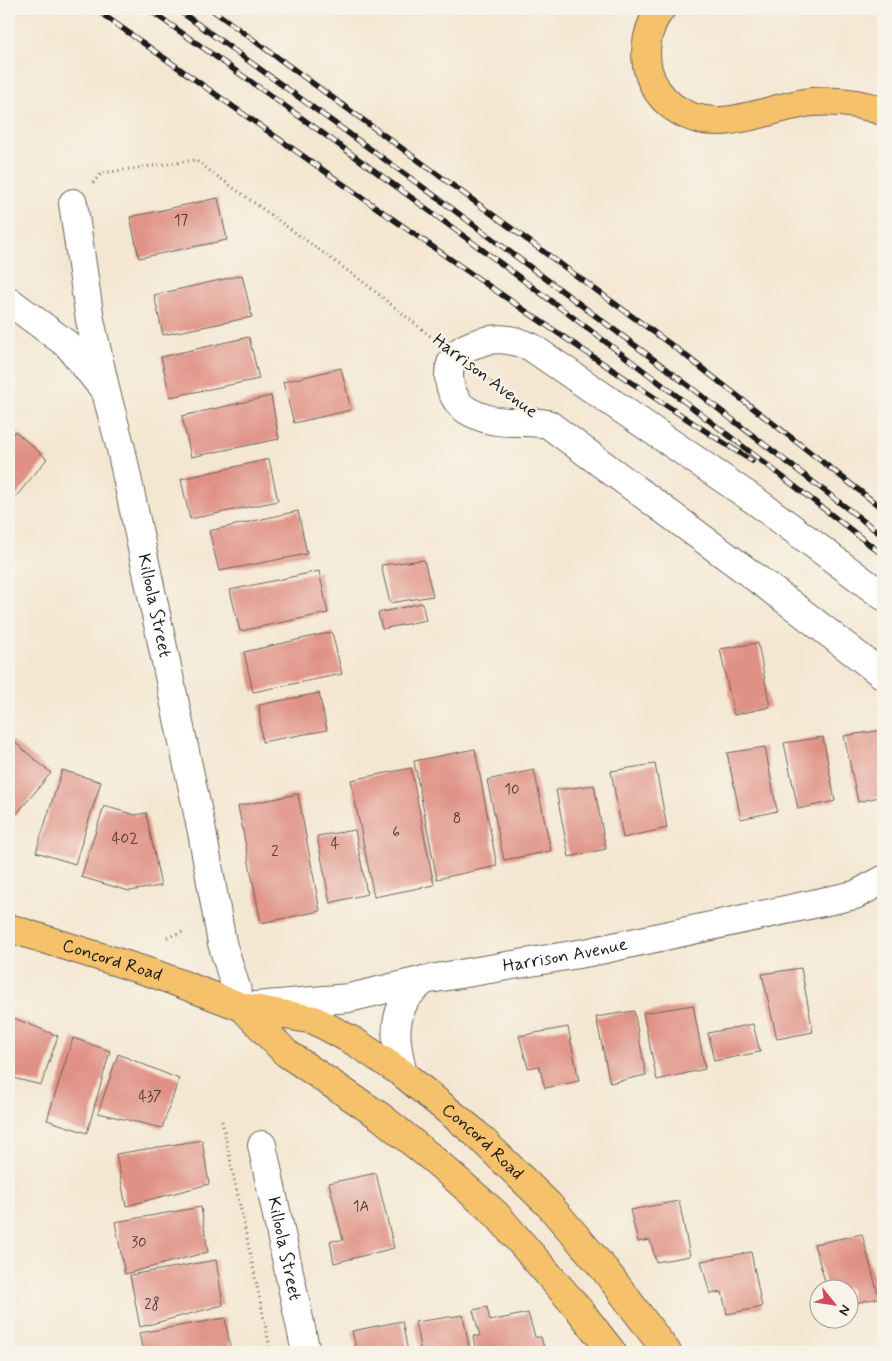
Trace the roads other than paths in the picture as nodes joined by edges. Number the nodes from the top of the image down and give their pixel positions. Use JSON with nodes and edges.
{"nodes":[{"id":1,"x":661,"y":9,"type":"edge"},
{"id":2,"x":883,"y":111,"type":"edge"},
{"id":3,"x":73,"y":203,"type":"road end"},
{"id":4,"x":9,"y":301,"type":"edge"},
{"id":5,"x":106,"y":392,"type":"junction"},
{"id":6,"x":803,"y":520,"type":"dead end"},
{"id":7,"x":883,"y":581,"type":"edge"},
{"id":8,"x":883,"y":596,"type":"edge"},
{"id":9,"x":883,"y":675,"type":"edge"},
{"id":10,"x":883,"y":880,"type":"edge"},
{"id":11,"x":9,"y":928,"type":"edge"},
{"id":12,"x":424,"y":980,"type":"junction"},
{"id":13,"x":242,"y":1007,"type":"junction"},
{"id":14,"x":403,"y":1074,"type":"junction"},
{"id":15,"x":262,"y":1145,"type":"dead end"},
{"id":16,"x":306,"y":1352,"type":"edge"},
{"id":17,"x":612,"y":1352,"type":"edge"},
{"id":18,"x":667,"y":1352,"type":"edge"}],
"edges":[{"from":1,"to":2,"type":"main road"},
{"from":3,"to":5,"type":"street","name":"Killoola Street"},
{"from":4,"to":5,"type":"street"},
{"from":5,"to":13,"type":"street","name":"Killoola Street"},
{"from":6,"to":7,"type":"street"},
{"from":8,"to":9,"type":"street","name":"Harrison Avenue"},
{"from":10,"to":12,"type":"street","name":"Harrison Avenue"},
{"from":11,"to":13,"type":"main road","name":"Concord Road"},
{"from":12,"to":13,"type":"street","name":"Harrison Avenue"},
{"from":12,"to":14,"type":"street"},
{"from":13,"to":14,"type":"main road","name":"Concord Road"},
{"from":13,"to":17,"type":"main road","name":"Concord Road"},
{"from":14,"to":18,"type":"main road","name":"Concord Road"},
{"from":15,"to":16,"type":"street","name":"Killoola Street"}]}
